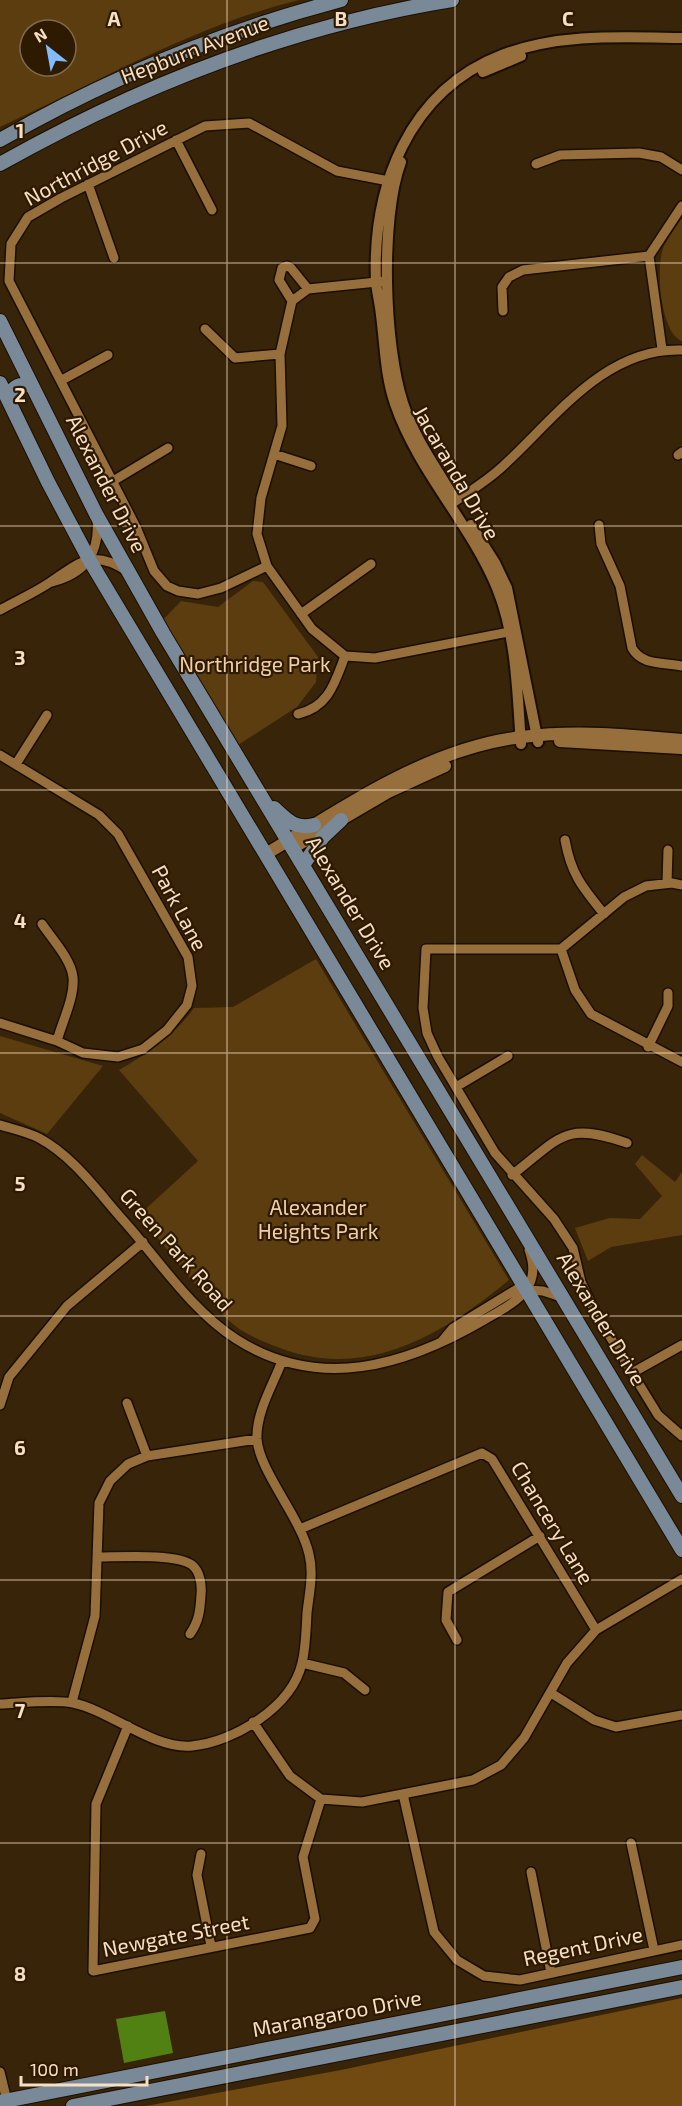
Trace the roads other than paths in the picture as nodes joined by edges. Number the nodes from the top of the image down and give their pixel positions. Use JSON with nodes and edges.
{"nodes":[{"id":1,"x":341,"y":0,"type":"edge"},
{"id":2,"x":452,"y":0,"type":"edge"},
{"id":3,"x":682,"y":38,"type":"edge"},
{"id":4,"x":682,"y":45,"type":"edge"},
{"id":5,"x":0,"y":140,"type":"edge"},
{"id":6,"x":176,"y":140,"type":"junction"},
{"id":7,"x":0,"y":164,"type":"edge"},
{"id":8,"x":536,"y":164,"type":"dead end"},
{"id":9,"x":682,"y":170,"type":"edge"},
{"id":10,"x":390,"y":182,"type":"junction"},
{"id":11,"x":88,"y":184,"type":"junction"},
{"id":12,"x":682,"y":206,"type":"edge"},
{"id":13,"x":212,"y":210,"type":"dead end"},
{"id":14,"x":649,"y":256,"type":"junction"},
{"id":15,"x":114,"y":258,"type":"dead end"},
{"id":16,"x":382,"y":281,"type":"junction"},
{"id":17,"x":308,"y":289,"type":"junction"},
{"id":18,"x":292,"y":301,"type":"junction"},
{"id":19,"x":503,"y":311,"type":"dead end"},
{"id":20,"x":0,"y":321,"type":"edge"},
{"id":21,"x":205,"y":329,"type":"dead end"},
{"id":22,"x":662,"y":349,"type":"junction"},
{"id":23,"x":682,"y":350,"type":"edge"},
{"id":24,"x":280,"y":354,"type":"junction"},
{"id":25,"x":108,"y":355,"type":"dead end"},
{"id":26,"x":62,"y":380,"type":"junction"},
{"id":27,"x":0,"y":383,"type":"edge"},
{"id":28,"x":32,"y":386,"type":"junction"},
{"id":29,"x":7,"y":397,"type":"junction"},
{"id":30,"x":168,"y":448,"type":"dead end"},
{"id":31,"x":274,"y":454,"type":"junction"},
{"id":32,"x":311,"y":466,"type":"dead end"},
{"id":33,"x":112,"y":480,"type":"junction"},
{"id":34,"x":453,"y":503,"type":"junction"},
{"id":35,"x":96,"y":514,"type":"junction"},
{"id":36,"x":599,"y":525,"type":"dead end"},
{"id":37,"x":90,"y":561,"type":"junction"},
{"id":38,"x":370,"y":564,"type":"dead end"},
{"id":39,"x":267,"y":566,"type":"junction"},
{"id":40,"x":129,"y":573,"type":"junction"},
{"id":41,"x":0,"y":610,"type":"edge"},
{"id":42,"x":301,"y":614,"type":"junction"},
{"id":43,"x":513,"y":631,"type":"junction"},
{"id":44,"x":345,"y":656,"type":"junction"},
{"id":45,"x":682,"y":666,"type":"edge"},
{"id":46,"x":47,"y":714,"type":"dead end"},
{"id":47,"x":298,"y":714,"type":"dead end"},
{"id":48,"x":537,"y":739,"type":"junction"},
{"id":49,"x":521,"y":740,"type":"junction"},
{"id":50,"x":682,"y":740,"type":"edge"},
{"id":51,"x":682,"y":748,"type":"edge"},
{"id":52,"x":0,"y":755,"type":"edge"},
{"id":53,"x":16,"y":764,"type":"junction"},
{"id":54,"x":261,"y":796,"type":"junction"},
{"id":55,"x":341,"y":820,"type":"junction"},
{"id":56,"x":314,"y":825,"type":"junction"},
{"id":57,"x":565,"y":840,"type":"dead end"},
{"id":58,"x":290,"y":844,"type":"junction"},
{"id":59,"x":668,"y":850,"type":"dead end"},
{"id":60,"x":268,"y":858,"type":"junction"},
{"id":61,"x":303,"y":865,"type":"junction"},
{"id":62,"x":668,"y":883,"type":"junction"},
{"id":63,"x":682,"y":885,"type":"edge"},
{"id":64,"x":604,"y":914,"type":"junction"},
{"id":65,"x":42,"y":924,"type":"dead end"},
{"id":66,"x":561,"y":948,"type":"junction"},
{"id":67,"x":668,"y":993,"type":"dead end"},
{"id":68,"x":0,"y":1023,"type":"edge"},
{"id":69,"x":57,"y":1041,"type":"junction"},
{"id":70,"x":648,"y":1047,"type":"junction"},
{"id":71,"x":508,"y":1056,"type":"dead end"},
{"id":72,"x":682,"y":1062,"type":"edge"},
{"id":73,"x":456,"y":1087,"type":"junction"},
{"id":74,"x":0,"y":1125,"type":"edge"},
{"id":75,"x":627,"y":1143,"type":"dead end"},
{"id":76,"x":512,"y":1175,"type":"junction"},
{"id":77,"x":522,"y":1228,"type":"junction"},
{"id":78,"x":143,"y":1242,"type":"junction"},
{"id":79,"x":525,"y":1290,"type":"junction"},
{"id":80,"x":564,"y":1298,"type":"junction"},
{"id":81,"x":682,"y":1345,"type":"edge"},
{"id":82,"x":282,"y":1361,"type":"junction"},
{"id":83,"x":632,"y":1373,"type":"junction"},
{"id":84,"x":127,"y":1403,"type":"dead end"},
{"id":85,"x":0,"y":1405,"type":"edge"},
{"id":86,"x":682,"y":1436,"type":"edge"},
{"id":87,"x":257,"y":1439,"type":"junction"},
{"id":88,"x":147,"y":1456,"type":"junction"},
{"id":89,"x":682,"y":1496,"type":"edge"},
{"id":90,"x":300,"y":1529,"type":"junction"},
{"id":91,"x":540,"y":1536,"type":"junction"},
{"id":92,"x":682,"y":1550,"type":"edge"},
{"id":93,"x":98,"y":1557,"type":"junction"},
{"id":94,"x":682,"y":1579,"type":"edge"},
{"id":95,"x":596,"y":1630,"type":"junction"},
{"id":96,"x":189,"y":1634,"type":"dead end"},
{"id":97,"x":457,"y":1640,"type":"dead end"},
{"id":98,"x":302,"y":1663,"type":"junction"},
{"id":99,"x":365,"y":1690,"type":"dead end"},
{"id":100,"x":551,"y":1694,"type":"junction"},
{"id":101,"x":72,"y":1702,"type":"junction"},
{"id":102,"x":0,"y":1704,"type":"edge"},
{"id":103,"x":682,"y":1715,"type":"edge"},
{"id":104,"x":253,"y":1722,"type":"junction"},
{"id":105,"x":128,"y":1726,"type":"junction"},
{"id":106,"x":403,"y":1794,"type":"junction"},
{"id":107,"x":321,"y":1799,"type":"junction"},
{"id":108,"x":631,"y":1843,"type":"dead end"},
{"id":109,"x":201,"y":1854,"type":"dead end"},
{"id":110,"x":531,"y":1872,"type":"dead end"},
{"id":111,"x":682,"y":1945,"type":"edge"},
{"id":112,"x":211,"y":1946,"type":"junction"},
{"id":113,"x":654,"y":1950,"type":"junction"},
{"id":114,"x":682,"y":1967,"type":"edge"},
{"id":115,"x":551,"y":1973,"type":"junction"},
{"id":116,"x":682,"y":1987,"type":"edge"},
{"id":117,"x":459,"y":2011,"type":"junction"},
{"id":118,"x":529,"y":2018,"type":"junction"},
{"id":119,"x":0,"y":2073,"type":"edge"},
{"id":120,"x":5,"y":2103,"type":"edge"},
{"id":121,"x":73,"y":2106,"type":"edge"}],
"edges":[{"from":1,"to":5,"type":"main road","name":"Hepburn Avenue"},
{"from":2,"to":7,"type":"main road","name":"Hepburn Avenue"},
{"from":3,"to":10,"type":"street","name":"Jacaranda Drive"},
{"from":4,"to":10,"type":"street","name":"Jacaranda Drive"},
{"from":6,"to":10,"type":"street","name":"Northridge Drive"},
{"from":6,"to":11,"type":"street","name":"Northridge Drive"},
{"from":6,"to":13,"type":"street"},
{"from":8,"to":9,"type":"street"},
{"from":10,"to":16,"type":"street","name":"Jacaranda Drive"},
{"from":11,"to":15,"type":"street"},
{"from":11,"to":26,"type":"street","name":"Northridge Drive"},
{"from":12,"to":14,"type":"street"},
{"from":14,"to":19,"type":"street"},
{"from":14,"to":22,"type":"street"},
{"from":16,"to":17,"type":"street"},
{"from":16,"to":34,"type":"street","name":"Jacaranda Drive"},
{"from":17,"to":18,"type":"street"},
{"from":17,"to":18,"type":"street"},
{"from":18,"to":24,"type":"street"},
{"from":20,"to":28,"type":"main road","name":"Alexander Drive"},
{"from":21,"to":24,"type":"street"},
{"from":22,"to":23,"type":"street"},
{"from":22,"to":34,"type":"street"},
{"from":24,"to":31,"type":"street"},
{"from":25,"to":26,"type":"street"},
{"from":26,"to":33,"type":"street","name":"Northridge Drive"},
{"from":27,"to":29,"type":"main road"},
{"from":28,"to":29,"type":"main road"},
{"from":28,"to":35,"type":"main road","name":"Alexander Drive"},
{"from":29,"to":37,"type":"main road"},
{"from":30,"to":33,"type":"street"},
{"from":31,"to":32,"type":"street"},
{"from":31,"to":39,"type":"street"},
{"from":33,"to":39,"type":"street","name":"Northridge Drive"},
{"from":34,"to":43,"type":"street","name":"Jacaranda Drive"},
{"from":35,"to":37,"type":"street"},
{"from":35,"to":40,"type":"main road","name":"Alexander Drive"},
{"from":36,"to":45,"type":"street"},
{"from":37,"to":40,"type":"street"},
{"from":37,"to":41,"type":"street"},
{"from":37,"to":60,"type":"main road"},
{"from":38,"to":42,"type":"street"},
{"from":39,"to":42,"type":"street"},
{"from":40,"to":54,"type":"main road","name":"Alexander Drive"},
{"from":42,"to":44,"type":"street"},
{"from":43,"to":44,"type":"street"},
{"from":43,"to":48,"type":"street","name":"Jacaranda Drive"},
{"from":43,"to":49,"type":"street","name":"Jacaranda Drive"},
{"from":44,"to":47,"type":"street"},
{"from":46,"to":53,"type":"street"},
{"from":48,"to":49,"type":"main road"},
{"from":48,"to":50,"type":"main road"},
{"from":48,"to":51,"type":"main road"},
{"from":49,"to":55,"type":"main road"},
{"from":49,"to":56,"type":"main road"},
{"from":52,"to":53,"type":"street","name":"Park Lane"},
{"from":53,"to":69,"type":"street","name":"Park Lane"},
{"from":54,"to":56,"type":"main road"},
{"from":54,"to":58,"type":"main road","name":"Alexander Drive"},
{"from":55,"to":58,"type":"main road"},
{"from":55,"to":61,"type":"main road"},
{"from":56,"to":58,"type":"main road"},
{"from":57,"to":64,"type":"street"},
{"from":58,"to":60,"type":"main road"},
{"from":58,"to":61,"type":"main road","name":"Alexander Drive"},
{"from":59,"to":62,"type":"street"},
{"from":60,"to":79,"type":"main road"},
{"from":61,"to":77,"type":"main road","name":"Alexander Drive"},
{"from":62,"to":63,"type":"street"},
{"from":62,"to":64,"type":"street"},
{"from":64,"to":66,"type":"street"},
{"from":65,"to":69,"type":"street"},
{"from":66,"to":70,"type":"street"},
{"from":66,"to":73,"type":"street"},
{"from":67,"to":70,"type":"street"},
{"from":68,"to":69,"type":"street","name":"Park Lane"},
{"from":70,"to":72,"type":"street"},
{"from":71,"to":73,"type":"street"},
{"from":73,"to":76,"type":"street"},
{"from":74,"to":78,"type":"street","name":"Green Park Road"},
{"from":75,"to":76,"type":"street"},
{"from":76,"to":83,"type":"street"},
{"from":77,"to":79,"type":"street"},
{"from":77,"to":80,"type":"main road","name":"Alexander Drive"},
{"from":78,"to":82,"type":"street","name":"Green Park Road"},
{"from":78,"to":85,"type":"street"},
{"from":79,"to":80,"type":"street"},
{"from":79,"to":82,"type":"street","name":"Green Park Road"},
{"from":79,"to":92,"type":"main road"},
{"from":80,"to":89,"type":"main road","name":"Alexander Drive"},
{"from":81,"to":83,"type":"street"},
{"from":82,"to":87,"type":"street"},
{"from":83,"to":86,"type":"street"},
{"from":84,"to":88,"type":"street"},
{"from":87,"to":88,"type":"street"},
{"from":87,"to":90,"type":"street"},
{"from":88,"to":93,"type":"street"},
{"from":90,"to":91,"type":"street","name":"Chancery Lane"},
{"from":90,"to":98,"type":"street"},
{"from":91,"to":95,"type":"street","name":"Chancery Lane"},
{"from":91,"to":97,"type":"street"},
{"from":93,"to":96,"type":"street"},
{"from":93,"to":101,"type":"street"},
{"from":94,"to":95,"type":"street"},
{"from":95,"to":100,"type":"street"},
{"from":98,"to":99,"type":"street"},
{"from":98,"to":104,"type":"street"},
{"from":100,"to":103,"type":"street"},
{"from":100,"to":106,"type":"street"},
{"from":101,"to":102,"type":"street"},
{"from":101,"to":105,"type":"street"},
{"from":104,"to":105,"type":"street"},
{"from":104,"to":107,"type":"street"},
{"from":105,"to":112,"type":"street","name":"Newgate Street"},
{"from":106,"to":107,"type":"street"},
{"from":106,"to":115,"type":"street","name":"Regent Drive"},
{"from":107,"to":112,"type":"street","name":"Newgate Street"},
{"from":108,"to":113,"type":"street"},
{"from":109,"to":112,"type":"street"},
{"from":110,"to":115,"type":"street"},
{"from":111,"to":113,"type":"street","name":"Regent Drive"},
{"from":113,"to":115,"type":"street","name":"Regent Drive"},
{"from":114,"to":117,"type":"main road","name":"Marangaroo Drive"},
{"from":116,"to":118,"type":"main road","name":"Marangaroo Drive"},
{"from":117,"to":118,"type":"main road"},
{"from":117,"to":120,"type":"main road","name":"Marangaroo Drive"},
{"from":118,"to":121,"type":"main road","name":"Marangaroo Drive"},
{"from":119,"to":120,"type":"street"}]}
